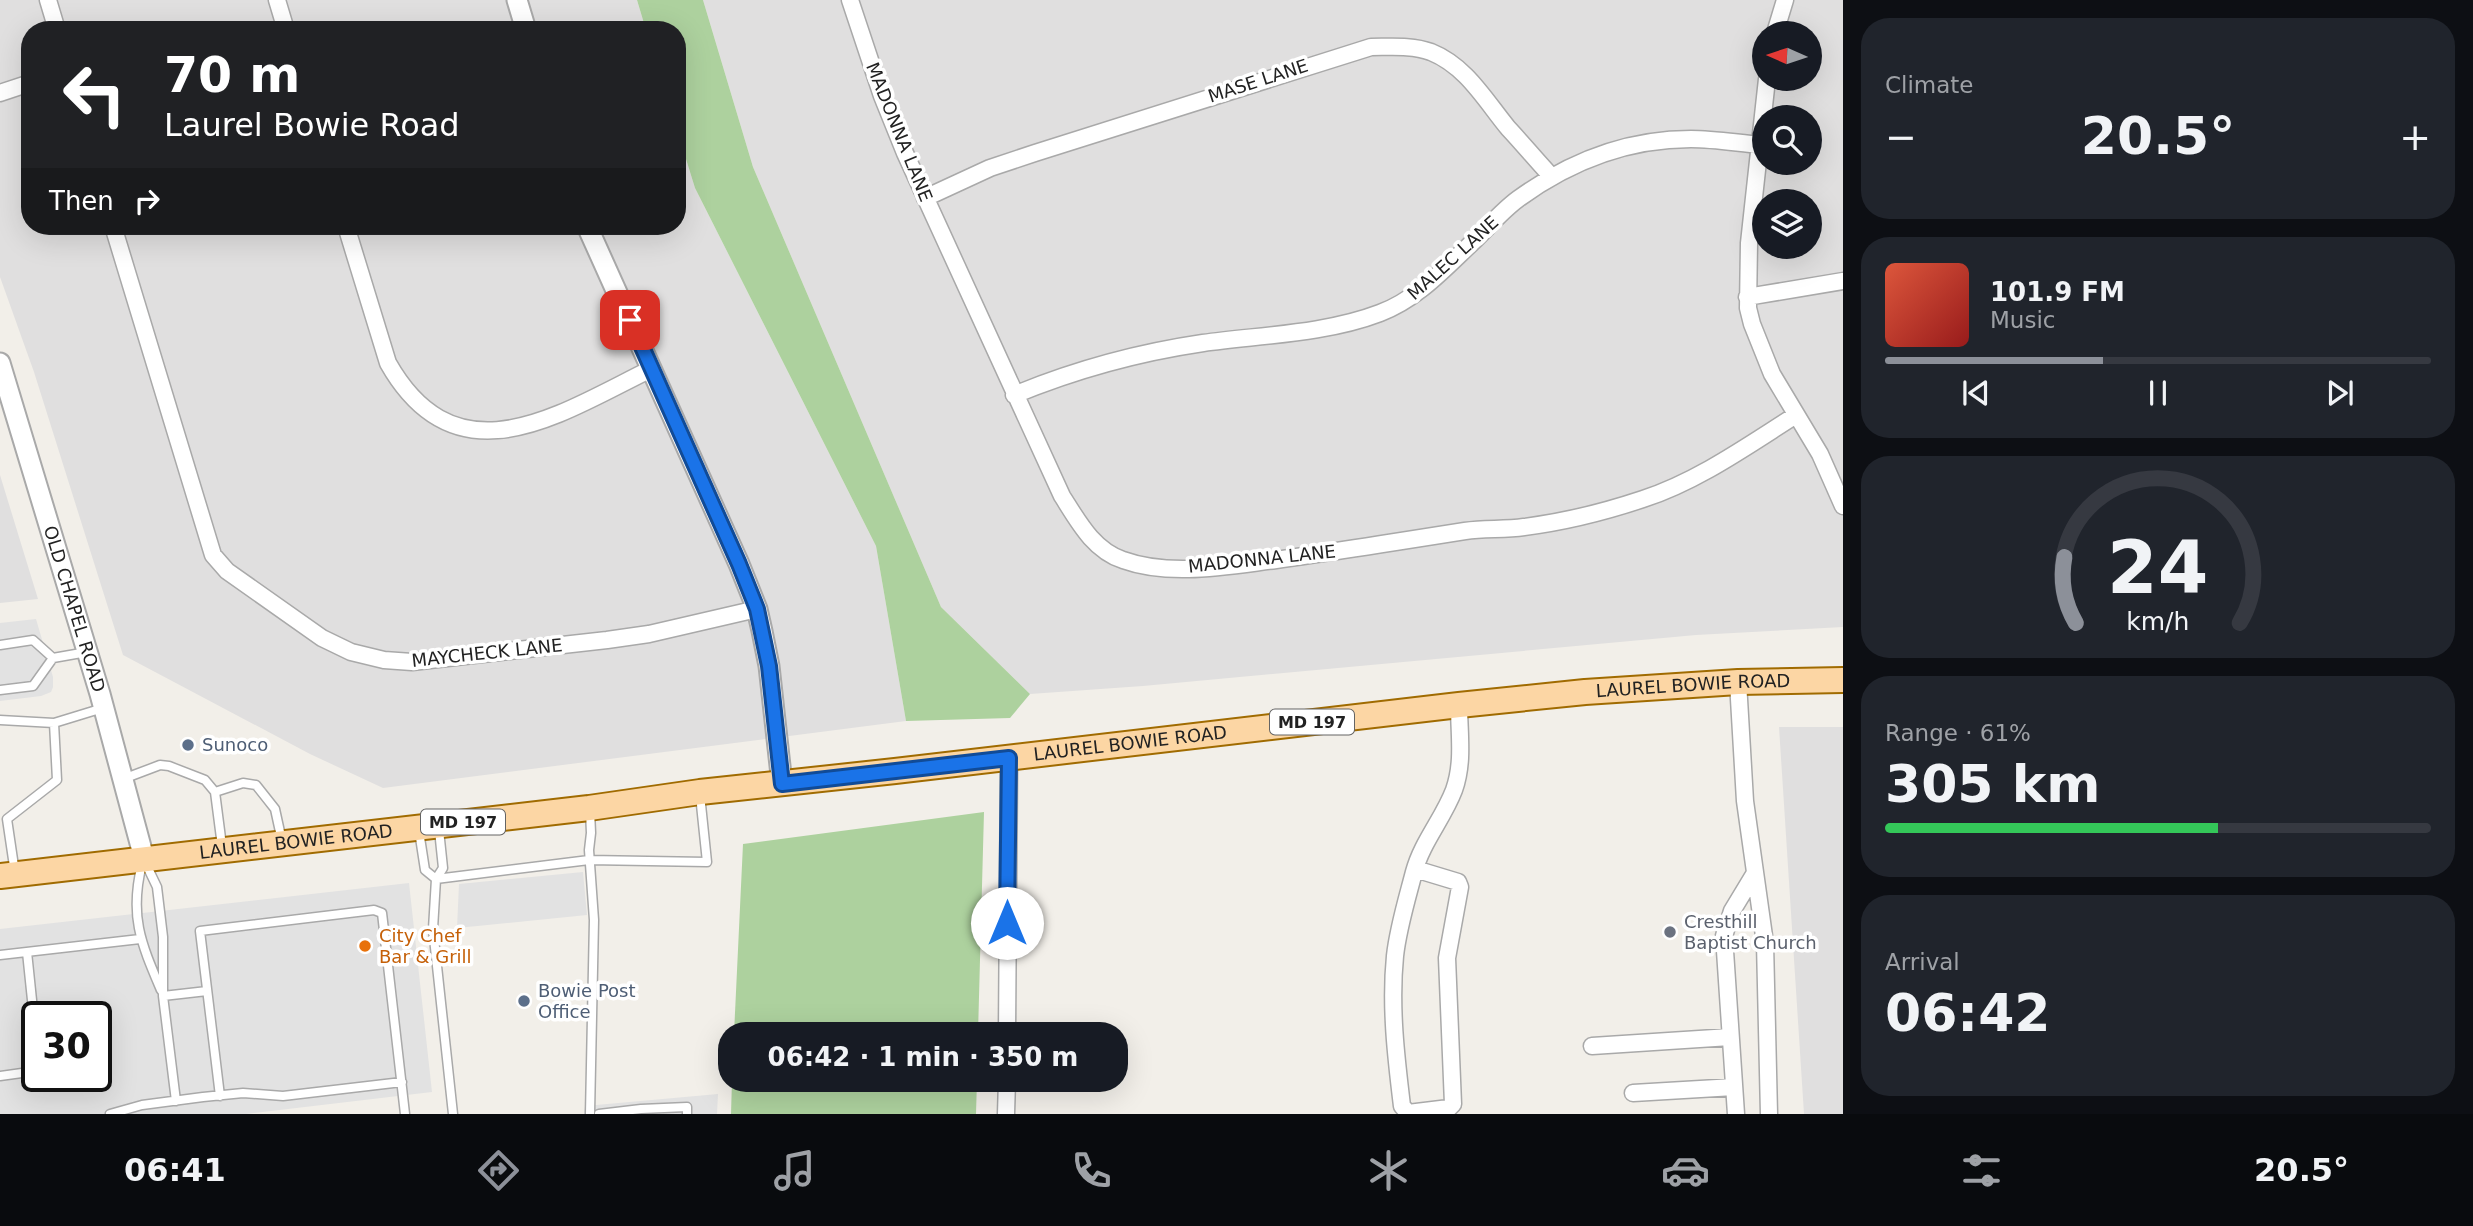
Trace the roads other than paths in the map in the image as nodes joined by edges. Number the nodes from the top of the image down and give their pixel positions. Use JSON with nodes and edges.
{"nodes":[{"id":1,"x":48,"y":0,"type":"edge"},
{"id":2,"x":276,"y":0,"type":"edge"},
{"id":3,"x":517,"y":0,"type":"edge"},
{"id":4,"x":850,"y":0,"type":"edge"},
{"id":5,"x":1784,"y":0,"type":"edge"},
{"id":6,"x":54,"y":21,"type":"edge"},
{"id":7,"x":283,"y":21,"type":"edge"},
{"id":8,"x":523,"y":21,"type":"edge"},
{"id":9,"x":1778,"y":21,"type":"edge"},
{"id":10,"x":21,"y":86,"type":"edge"},
{"id":11,"x":0,"y":93,"type":"edge"},
{"id":12,"x":1752,"y":144,"type":"edge"},
{"id":13,"x":1757,"y":175,"type":"edge"},
{"id":14,"x":1552,"y":177,"type":"junction"},
{"id":15,"x":925,"y":198,"type":"junction"},
{"id":16,"x":116,"y":235,"type":"edge"},
{"id":17,"x":349,"y":235,"type":"edge"},
{"id":18,"x":591,"y":235,"type":"edge"},
{"id":19,"x":1843,"y":281,"type":"edge"},
{"id":20,"x":1747,"y":297,"type":"junction"},
{"id":21,"x":0,"y":363,"type":"edge"},
{"id":22,"x":651,"y":369,"type":"junction"},
{"id":23,"x":1014,"y":395,"type":"junction"},
{"id":24,"x":1796,"y":415,"type":"junction"},
{"id":25,"x":1843,"y":506,"type":"edge"},
{"id":26,"x":757,"y":609,"type":"junction"},
{"id":27,"x":0,"y":645,"type":"edge"},
{"id":28,"x":87,"y":652,"type":"junction"},
{"id":29,"x":53,"y":658,"type":"junction"},
{"id":30,"x":1843,"y":680,"type":"edge"},
{"id":31,"x":1738,"y":682,"type":"junction"},
{"id":32,"x":0,"y":691,"type":"edge"},
{"id":33,"x":1459,"y":705,"type":"junction"},
{"id":34,"x":103,"y":708,"type":"junction"},
{"id":35,"x":0,"y":720,"type":"edge"},
{"id":36,"x":54,"y":723,"type":"junction"},
{"id":37,"x":1009,"y":758,"type":"junction"},
{"id":38,"x":122,"y":779,"type":"junction"},
{"id":39,"x":782,"y":784,"type":"junction"},
{"id":40,"x":215,"y":792,"type":"junction"},
{"id":41,"x":699,"y":792,"type":"junction"},
{"id":42,"x":589,"y":808,"type":"junction"},
{"id":43,"x":428,"y":826,"type":"junction"},
{"id":44,"x":282,"y":842,"type":"junction"},
{"id":45,"x":222,"y":849,"type":"junction"},
{"id":46,"x":144,"y":858,"type":"junction"},
{"id":47,"x":589,"y":860,"type":"junction"},
{"id":48,"x":1415,"y":869,"type":"junction"},
{"id":49,"x":1755,"y":873,"type":"junction"},
{"id":50,"x":8,"y":875,"type":"edge"},
{"id":51,"x":436,"y":879,"type":"junction"},
{"id":52,"x":140,"y":939,"type":"junction"},
{"id":53,"x":27,"y":952,"type":"junction"},
{"id":54,"x":0,"y":956,"type":"edge"},
{"id":55,"x":208,"y":991,"type":"junction"},
{"id":56,"x":163,"y":996,"type":"junction"},
{"id":57,"x":32,"y":1001,"type":"edge"},
{"id":58,"x":1007,"y":1022,"type":"edge"},
{"id":59,"x":1730,"y":1037,"type":"junction"},
{"id":60,"x":1592,"y":1046,"type":"dead end"},
{"id":61,"x":21,"y":1073,"type":"edge"},
{"id":62,"x":0,"y":1076,"type":"edge"},
{"id":63,"x":402,"y":1082,"type":"junction"},
{"id":64,"x":1734,"y":1087,"type":"junction"},
{"id":65,"x":1007,"y":1092,"type":"edge"},
{"id":66,"x":1633,"y":1093,"type":"dead end"},
{"id":67,"x":220,"y":1096,"type":"junction"},
{"id":68,"x":176,"y":1101,"type":"junction"},
{"id":69,"x":110,"y":1114,"type":"edge"},
{"id":70,"x":405,"y":1114,"type":"edge"},
{"id":71,"x":453,"y":1114,"type":"edge"},
{"id":72,"x":590,"y":1114,"type":"edge"},
{"id":73,"x":599,"y":1114,"type":"edge"},
{"id":74,"x":687,"y":1114,"type":"edge"},
{"id":75,"x":1006,"y":1114,"type":"edge"},
{"id":76,"x":1736,"y":1114,"type":"edge"},
{"id":77,"x":1769,"y":1114,"type":"edge"}],
"edges":[{"from":1,"to":6,"type":"street"},
{"from":2,"to":7,"type":"street"},
{"from":3,"to":8,"type":"street"},
{"from":4,"to":15,"type":"street","name":"MADONNA LANE"},
{"from":5,"to":9,"type":"street"},
{"from":10,"to":11,"type":"street"},
{"from":12,"to":14,"type":"street","name":"MALEC LANE"},
{"from":13,"to":20,"type":"street"},
{"from":14,"to":15,"type":"street","name":"MASE LANE"},
{"from":14,"to":23,"type":"street","name":"MALEC LANE"},
{"from":15,"to":23,"type":"street","name":"MADONNA LANE"},
{"from":16,"to":26,"type":"street","name":"MAYCHECK LANE"},
{"from":17,"to":22,"type":"street"},
{"from":18,"to":22,"type":"street"},
{"from":19,"to":20,"type":"street"},
{"from":20,"to":24,"type":"street"},
{"from":21,"to":28,"type":"street","name":"OLD CHAPEL ROAD"},
{"from":22,"to":26,"type":"street"},
{"from":23,"to":24,"type":"street","name":"MADONNA LANE"},
{"from":24,"to":25,"type":"street"},
{"from":26,"to":39,"type":"street"},
{"from":27,"to":29,"type":"lane"},
{"from":28,"to":29,"type":"lane"},
{"from":28,"to":34,"type":"street","name":"OLD CHAPEL ROAD"},
{"from":29,"to":32,"type":"lane"},
{"from":30,"to":31,"type":"main road","name":"LAUREL BOWIE ROAD","number":"MD 197"},
{"from":31,"to":33,"type":"main road","name":"LAUREL BOWIE ROAD","number":"MD 197"},
{"from":31,"to":49,"type":"street"},
{"from":33,"to":37,"type":"main road","name":"LAUREL BOWIE ROAD","number":"MD 197"},
{"from":33,"to":48,"type":"street"},
{"from":34,"to":36,"type":"lane"},
{"from":34,"to":38,"type":"street","name":"OLD CHAPEL ROAD"},
{"from":35,"to":36,"type":"lane"},
{"from":36,"to":50,"type":"lane"},
{"from":37,"to":39,"type":"main road","name":"LAUREL BOWIE ROAD","number":"MD 197"},
{"from":37,"to":58,"type":"street"},
{"from":38,"to":40,"type":"lane"},
{"from":38,"to":46,"type":"street","name":"OLD CHAPEL ROAD"},
{"from":39,"to":41,"type":"main road","name":"LAUREL BOWIE ROAD","number":"MD 197"},
{"from":40,"to":44,"type":"lane"},
{"from":40,"to":45,"type":"lane"},
{"from":41,"to":42,"type":"main road","name":"LAUREL BOWIE ROAD","number":"MD 197"},
{"from":41,"to":47,"type":"lane"},
{"from":42,"to":43,"type":"main road","name":"LAUREL BOWIE ROAD","number":"MD 197"},
{"from":42,"to":47,"type":"lane"},
{"from":43,"to":44,"type":"main road","name":"LAUREL BOWIE ROAD","number":"MD 197"},
{"from":43,"to":51,"type":"lane"},
{"from":43,"to":51,"type":"lane"},
{"from":44,"to":45,"type":"main road","name":"LAUREL BOWIE ROAD","number":"MD 197"},
{"from":45,"to":46,"type":"main road","name":"LAUREL BOWIE ROAD","number":"MD 197"},
{"from":46,"to":50,"type":"main road","name":"LAUREL BOWIE ROAD","number":"MD 197"},
{"from":46,"to":52,"type":"lane"},
{"from":46,"to":56,"type":"lane"},
{"from":47,"to":51,"type":"lane"},
{"from":47,"to":72,"type":"lane"},
{"from":48,"to":48,"type":"street"},
{"from":49,"to":59,"type":"street"},
{"from":49,"to":77,"type":"street"},
{"from":51,"to":71,"type":"lane"},
{"from":52,"to":53,"type":"lane"},
{"from":52,"to":56,"type":"lane"},
{"from":53,"to":54,"type":"lane"},
{"from":53,"to":57,"type":"lane"},
{"from":55,"to":56,"type":"lane"},
{"from":55,"to":63,"type":"lane"},
{"from":55,"to":67,"type":"lane"},
{"from":56,"to":68,"type":"lane"},
{"from":59,"to":60,"type":"street"},
{"from":59,"to":64,"type":"street"},
{"from":61,"to":62,"type":"lane"},
{"from":63,"to":67,"type":"lane"},
{"from":63,"to":70,"type":"lane"},
{"from":64,"to":66,"type":"street"},
{"from":64,"to":76,"type":"street"},
{"from":65,"to":75,"type":"street"},
{"from":67,"to":68,"type":"lane"},
{"from":68,"to":69,"type":"lane"},
{"from":73,"to":74,"type":"lane"}]}
